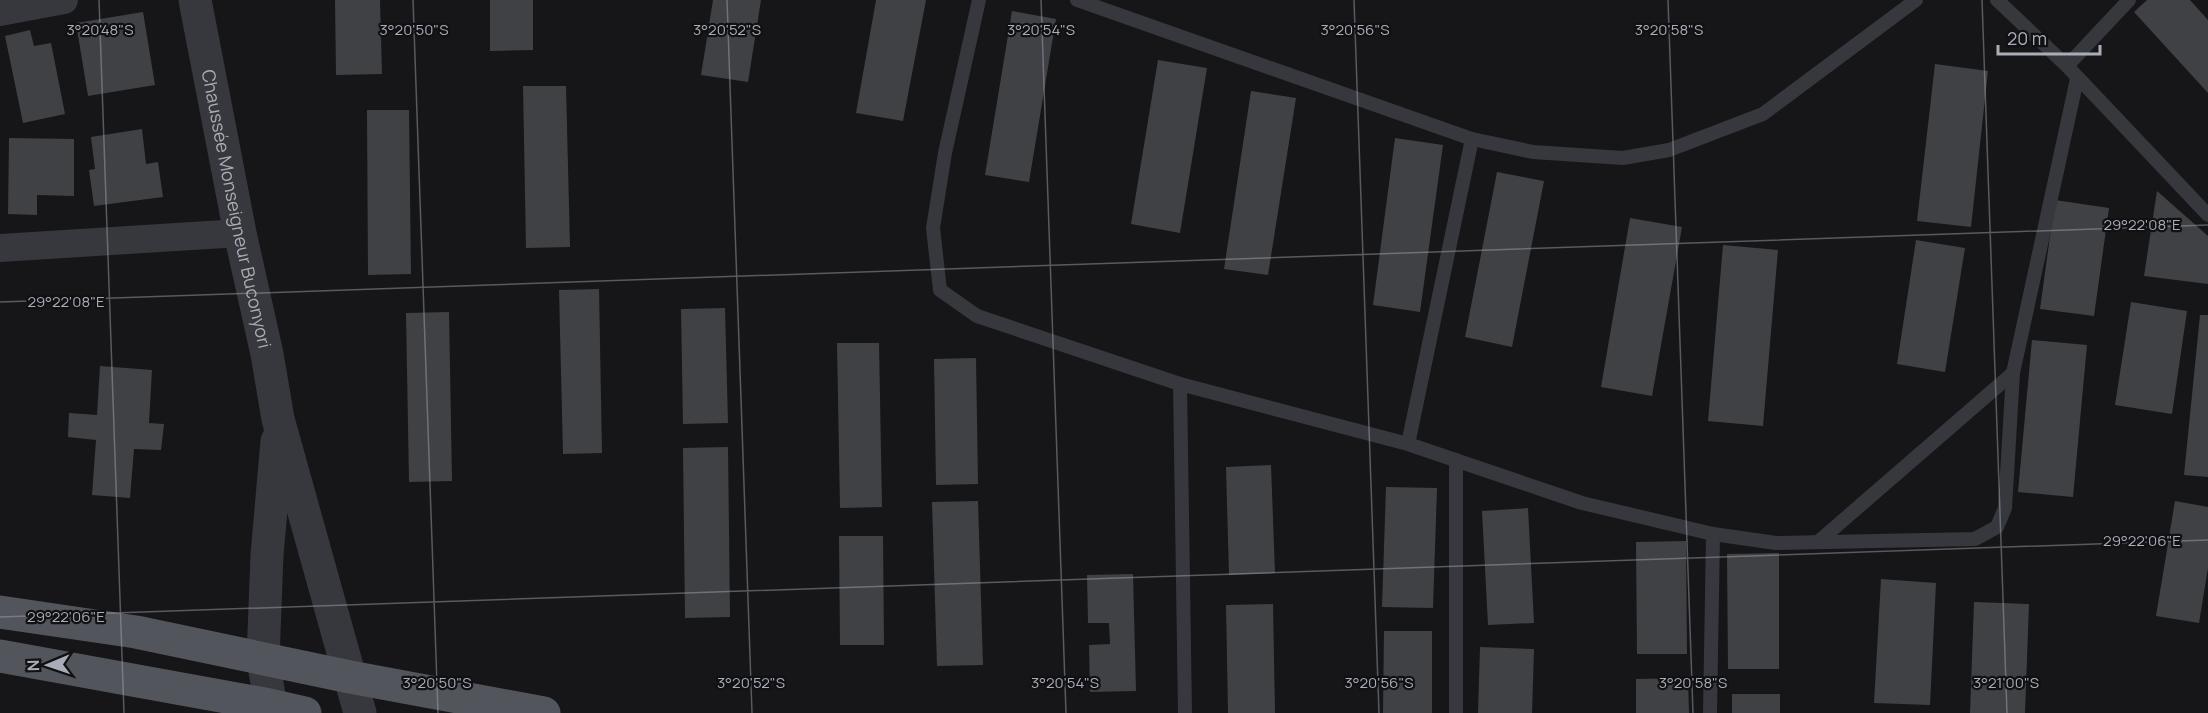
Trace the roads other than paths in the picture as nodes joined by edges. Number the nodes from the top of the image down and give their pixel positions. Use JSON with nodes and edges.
{"nodes":[{"id":1,"x":64,"y":0,"type":"edge"},
{"id":2,"x":195,"y":0,"type":"edge"},
{"id":3,"x":979,"y":0,"type":"edge"},
{"id":4,"x":1077,"y":0,"type":"edge"},
{"id":5,"x":1916,"y":0,"type":"edge"},
{"id":6,"x":1998,"y":0,"type":"edge"},
{"id":7,"x":2129,"y":0,"type":"edge"},
{"id":8,"x":0,"y":12,"type":"edge"},
{"id":9,"x":2067,"y":66,"type":"junction"},
{"id":10,"x":2077,"y":79,"type":"junction"},
{"id":11,"x":1472,"y":139,"type":"junction"},
{"id":12,"x":2208,"y":216,"type":"edge"},
{"id":13,"x":240,"y":233,"type":"junction"},
{"id":14,"x":0,"y":248,"type":"edge"},
{"id":15,"x":2013,"y":373,"type":"junction"},
{"id":16,"x":1180,"y":384,"type":"junction"},
{"id":17,"x":278,"y":419,"type":"junction"},
{"id":18,"x":1408,"y":444,"type":"junction"},
{"id":19,"x":1456,"y":460,"type":"junction"},
{"id":20,"x":1713,"y":534,"type":"junction"},
{"id":21,"x":1818,"y":542,"type":"junction"},
{"id":22,"x":0,"y":612,"type":"edge"},
{"id":23,"x":0,"y":656,"type":"edge"},
{"id":24,"x":262,"y":659,"type":"junction"},
{"id":25,"x":350,"y":677,"type":"junction"},
{"id":26,"x":271,"y":709,"type":"edge"},
{"id":27,"x":305,"y":713,"type":"edge"},
{"id":28,"x":360,"y":713,"type":"edge"},
{"id":29,"x":544,"y":713,"type":"edge"},
{"id":30,"x":1185,"y":713,"type":"edge"},
{"id":31,"x":1456,"y":713,"type":"edge"},
{"id":32,"x":1710,"y":713,"type":"edge"}],
"edges":[{"from":1,"to":8,"type":"street"},
{"from":2,"to":13,"type":"street","name":"Chaussée Monseigneur Buconyori"},
{"from":3,"to":16,"type":"lane"},
{"from":4,"to":11,"type":"lane"},
{"from":5,"to":11,"type":"lane"},
{"from":6,"to":9,"type":"lane"},
{"from":7,"to":9,"type":"lane"},
{"from":9,"to":10,"type":"lane"},
{"from":10,"to":12,"type":"lane"},
{"from":10,"to":15,"type":"lane"},
{"from":11,"to":18,"type":"lane"},
{"from":13,"to":14,"type":"street"},
{"from":13,"to":17,"type":"street","name":"Chaussée Monseigneur Buconyori"},
{"from":15,"to":21,"type":"lane"},
{"from":15,"to":21,"type":"lane"},
{"from":16,"to":18,"type":"lane"},
{"from":16,"to":30,"type":"lane"},
{"from":17,"to":24,"type":"street","name":"Chaussée Monseigneur Buconyori"},
{"from":17,"to":25,"type":"street","name":"Chaussée Monseigneur Buconyori"},
{"from":18,"to":19,"type":"lane"},
{"from":19,"to":20,"type":"lane"},
{"from":19,"to":31,"type":"lane"},
{"from":20,"to":21,"type":"lane"},
{"from":20,"to":32,"type":"lane"},
{"from":22,"to":24,"type":"main road"},
{"from":23,"to":26,"type":"main road"},
{"from":24,"to":25,"type":"main road"},
{"from":24,"to":26,"type":"street","name":"Chaussée Monseigneur Buconyori"},
{"from":25,"to":28,"type":"street","name":"Chaussée Monseigneur Buconyori"},
{"from":25,"to":29,"type":"main road"},
{"from":26,"to":27,"type":"main road"}]}
